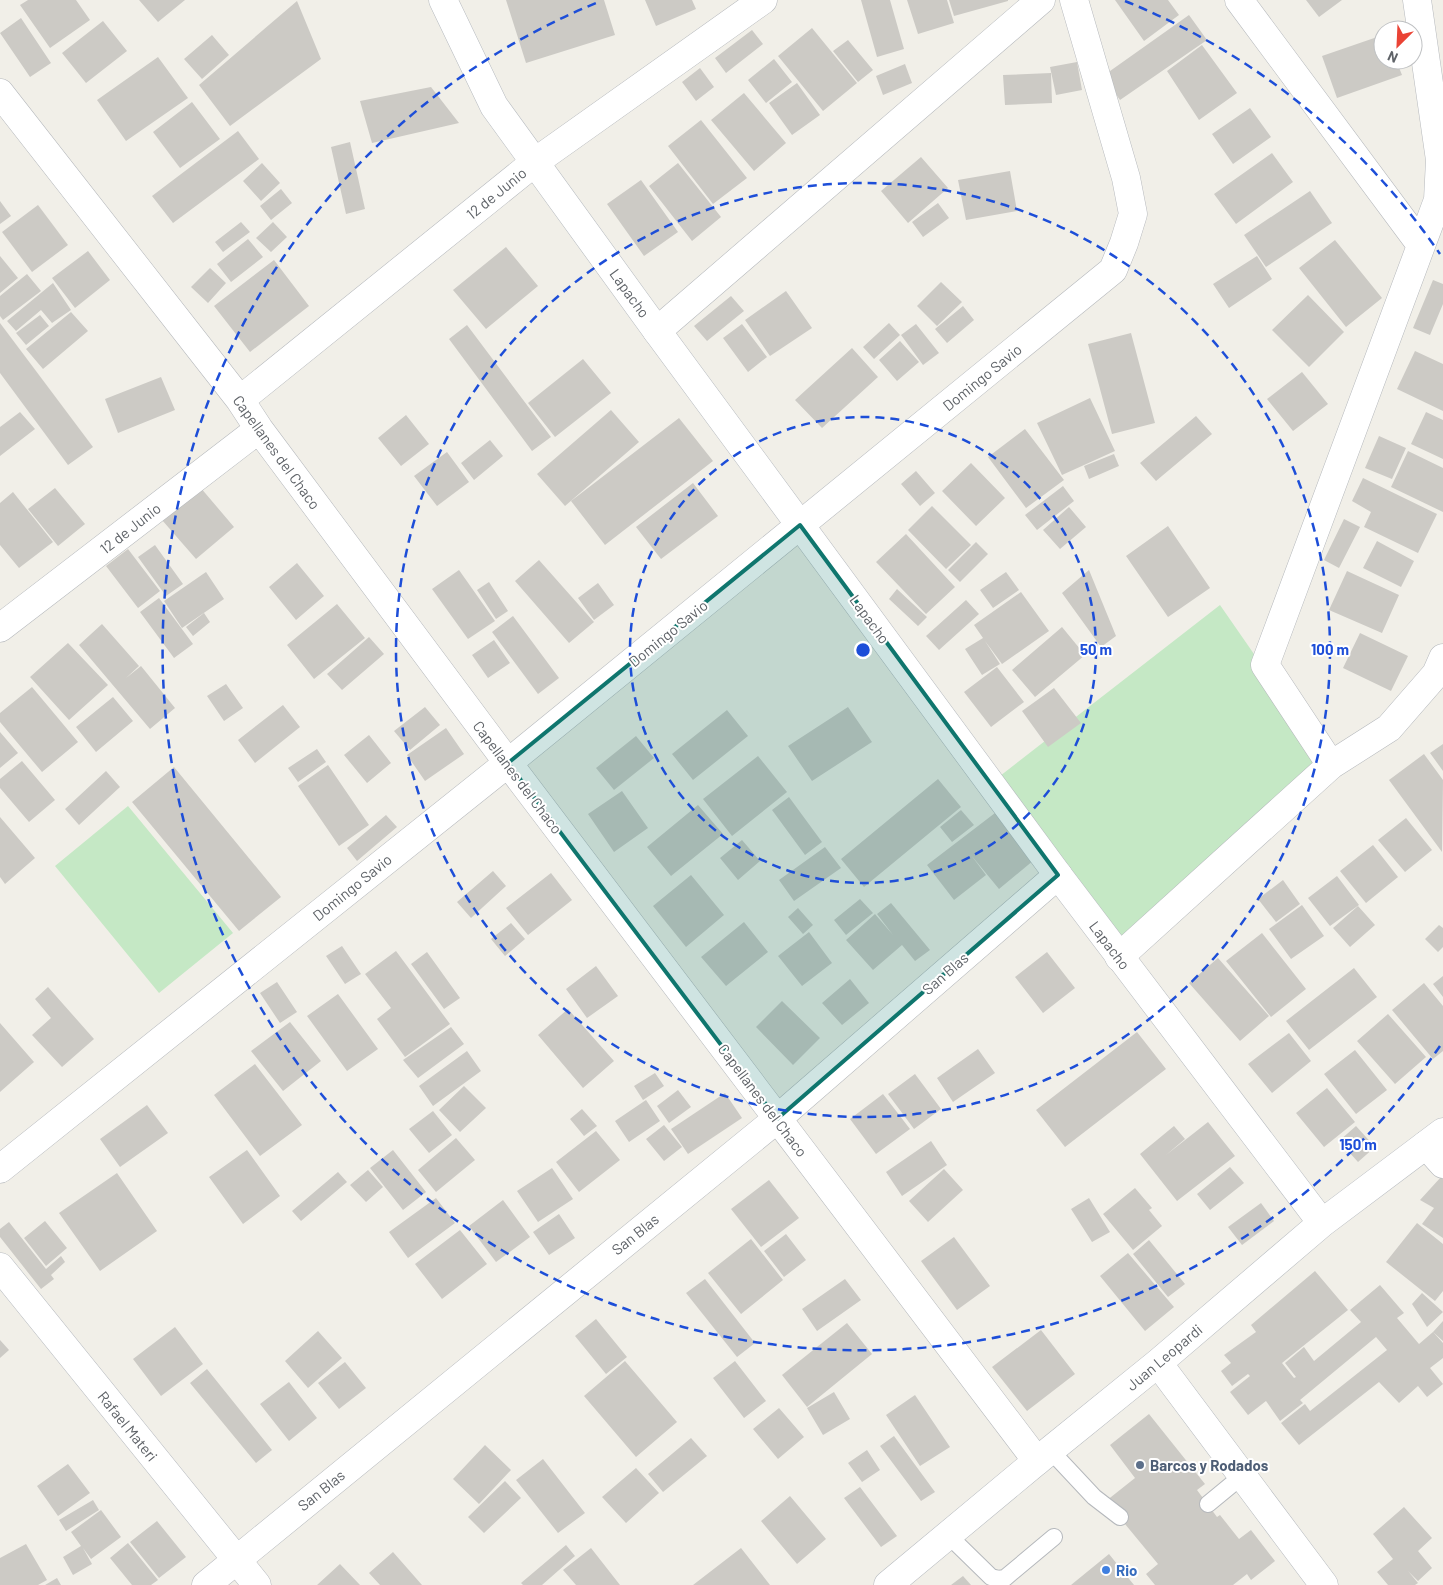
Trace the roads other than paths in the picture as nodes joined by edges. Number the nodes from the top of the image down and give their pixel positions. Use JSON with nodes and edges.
{"nodes":[{"id":1,"x":443,"y":0,"type":"edge"},
{"id":2,"x":763,"y":0,"type":"edge"},
{"id":3,"x":1041,"y":0,"type":"edge"},
{"id":4,"x":1074,"y":0,"type":"edge"},
{"id":5,"x":1239,"y":0,"type":"edge"},
{"id":6,"x":1418,"y":0,"type":"edge"},
{"id":7,"x":0,"y":93,"type":"edge"},
{"id":8,"x":535,"y":162,"type":"junction"},
{"id":9,"x":1421,"y":245,"type":"junction"},
{"id":10,"x":657,"y":331,"type":"junction"},
{"id":11,"x":240,"y":400,"type":"junction"},
{"id":12,"x":259,"y":428,"type":"junction"},
{"id":13,"x":800,"y":525,"type":"junction"},
{"id":14,"x":0,"y":628,"type":"edge"},
{"id":15,"x":1443,"y":658,"type":"edge"},
{"id":16,"x":508,"y":763,"type":"junction"},
{"id":17,"x":1331,"y":765,"type":"junction"},
{"id":18,"x":1058,"y":875,"type":"junction"},
{"id":19,"x":1119,"y":957,"type":"junction"},
{"id":20,"x":777,"y":1119,"type":"junction"},
{"id":21,"x":1437,"y":1147,"type":"edge"},
{"id":22,"x":0,"y":1169,"type":"edge"},
{"id":23,"x":1322,"y":1223,"type":"junction"},
{"id":24,"x":0,"y":1267,"type":"edge"},
{"id":25,"x":1158,"y":1363,"type":"junction"},
{"id":26,"x":1044,"y":1455,"type":"junction"},
{"id":27,"x":1242,"y":1476,"type":"junction"},
{"id":28,"x":1208,"y":1504,"type":"dead end"},
{"id":29,"x":1120,"y":1517,"type":"dead end"},
{"id":30,"x":948,"y":1535,"type":"junction"},
{"id":31,"x":1054,"y":1537,"type":"dead end"},
{"id":32,"x":236,"y":1560,"type":"junction"},
{"id":33,"x":206,"y":1585,"type":"edge"},
{"id":34,"x":257,"y":1585,"type":"edge"},
{"id":35,"x":888,"y":1585,"type":"edge"},
{"id":36,"x":1324,"y":1585,"type":"edge"}],
"edges":[{"from":1,"to":8,"type":"street","name":"Lapacho"},
{"from":2,"to":8,"type":"street","name":"12 de Junio"},
{"from":3,"to":10,"type":"street"},
{"from":4,"to":13,"type":"street","name":"Domingo Savio"},
{"from":5,"to":9,"type":"street"},
{"from":6,"to":9,"type":"street"},
{"from":7,"to":11,"type":"street","name":"Capellanes del Chaco"},
{"from":8,"to":10,"type":"street","name":"Lapacho"},
{"from":8,"to":11,"type":"street","name":"12 de Junio"},
{"from":9,"to":17,"type":"street"},
{"from":10,"to":13,"type":"street","name":"Lapacho"},
{"from":11,"to":12,"type":"street","name":"Capellanes del Chaco"},
{"from":12,"to":14,"type":"street","name":"12 de Junio"},
{"from":12,"to":16,"type":"street","name":"Capellanes del Chaco"},
{"from":13,"to":16,"type":"street","name":"Domingo Savio"},
{"from":13,"to":18,"type":"street","name":"Lapacho"},
{"from":15,"to":17,"type":"street"},
{"from":16,"to":20,"type":"street","name":"Capellanes del Chaco"},
{"from":16,"to":22,"type":"street","name":"Domingo Savio"},
{"from":17,"to":19,"type":"street"},
{"from":18,"to":19,"type":"street","name":"Lapacho"},
{"from":18,"to":20,"type":"street","name":"San Blas"},
{"from":19,"to":23,"type":"street","name":"Lapacho"},
{"from":20,"to":26,"type":"street","name":"Capellanes del Chaco"},
{"from":20,"to":32,"type":"street","name":"San Blas"},
{"from":21,"to":23,"type":"street","name":"Juan Leopardi"},
{"from":23,"to":25,"type":"street","name":"Juan Leopardi"},
{"from":24,"to":32,"type":"street","name":"Rafael Materi"},
{"from":25,"to":26,"type":"street","name":"Juan Leopardi"},
{"from":25,"to":27,"type":"street"},
{"from":26,"to":29,"type":"lane"},
{"from":26,"to":30,"type":"street","name":"Juan Leopardi"},
{"from":27,"to":28,"type":"lane"},
{"from":27,"to":36,"type":"street"},
{"from":30,"to":31,"type":"lane"},
{"from":30,"to":35,"type":"street","name":"Juan Leopardi"},
{"from":32,"to":33,"type":"street","name":"San Blas"},
{"from":32,"to":34,"type":"street","name":"Rafael Materi"}]}
